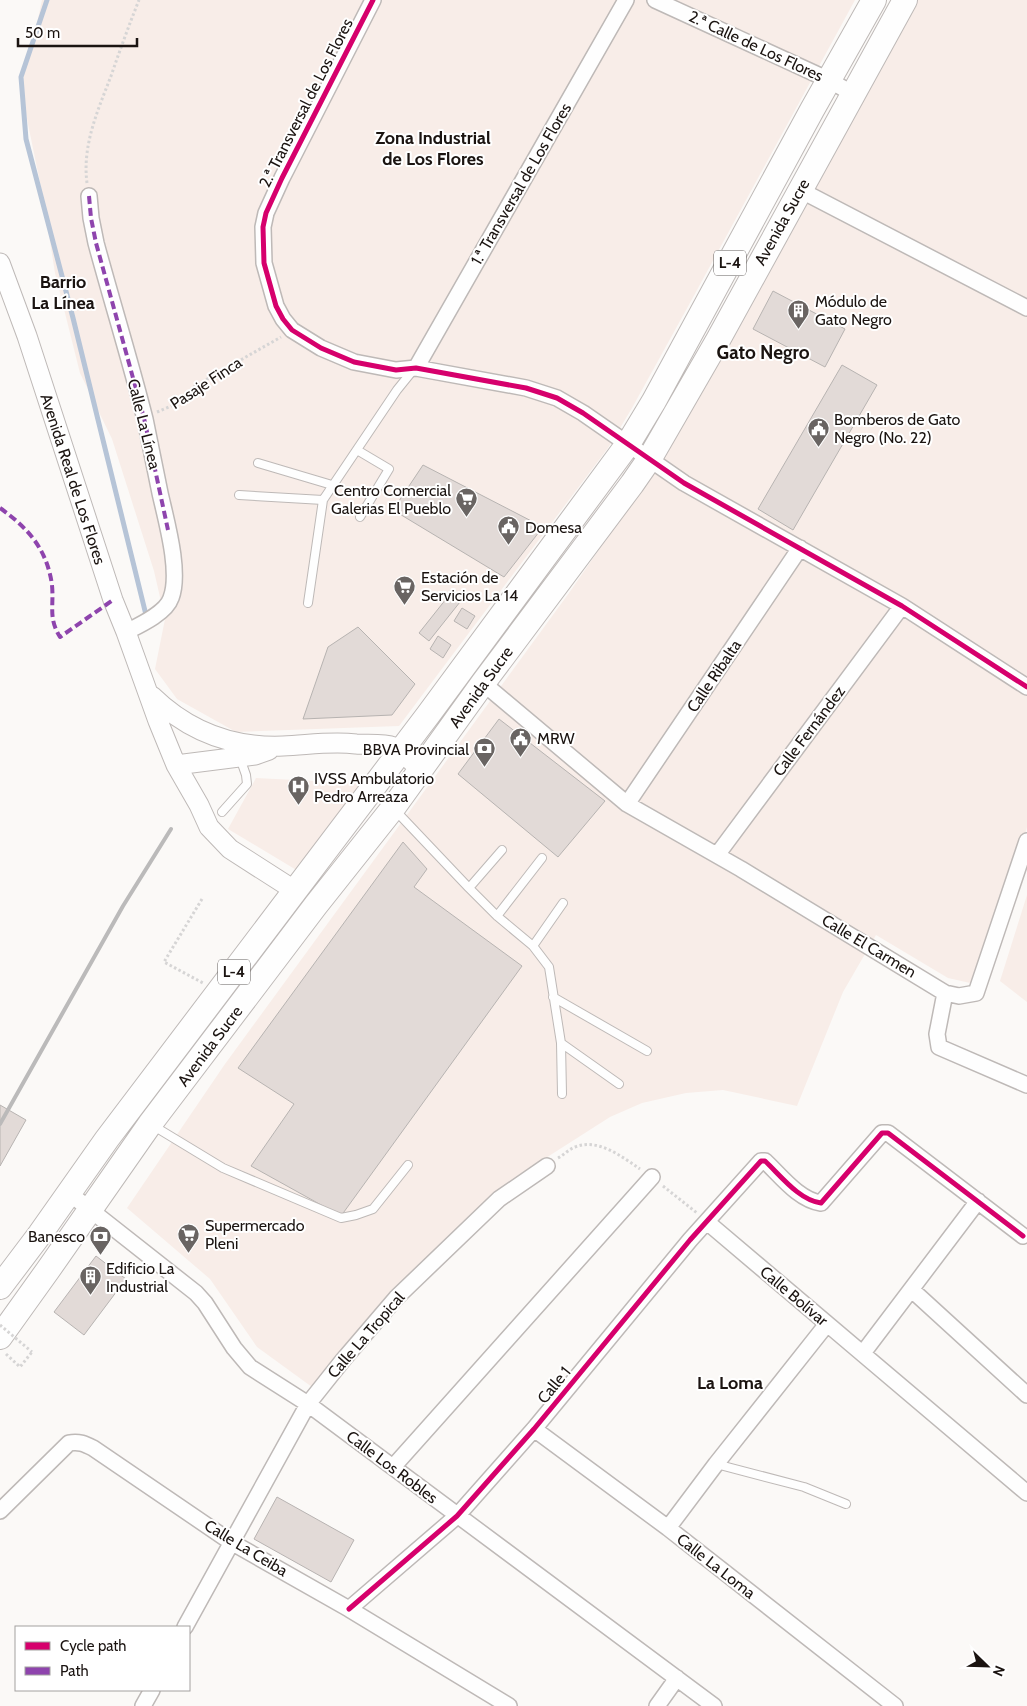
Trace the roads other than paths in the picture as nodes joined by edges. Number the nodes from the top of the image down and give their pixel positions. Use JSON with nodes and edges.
{"nodes":[{"id":1,"x":373,"y":0,"type":"edge"},
{"id":2,"x":626,"y":0,"type":"edge"},
{"id":3,"x":655,"y":0,"type":"edge"},
{"id":4,"x":874,"y":0,"type":"edge"},
{"id":5,"x":905,"y":0,"type":"edge"},
{"id":6,"x":829,"y":80,"type":"junction"},
{"id":7,"x":853,"y":94,"type":"junction"},
{"id":8,"x":800,"y":190,"type":"junction"},
{"id":9,"x":89,"y":196,"type":"road end"},
{"id":10,"x":0,"y":263,"type":"edge"},
{"id":11,"x":1027,"y":308,"type":"edge"},
{"id":12,"x":416,"y":368,"type":"junction"},
{"id":13,"x":628,"y":444,"type":"junction"},
{"id":14,"x":358,"y":450,"type":"junction"},
{"id":15,"x":650,"y":458,"type":"junction"},
{"id":16,"x":258,"y":463,"type":"dead end"},
{"id":17,"x":332,"y":485,"type":"junction"},
{"id":18,"x":239,"y":495,"type":"dead end"},
{"id":19,"x":323,"y":500,"type":"junction"},
{"id":20,"x":360,"y":517,"type":"dead end"},
{"id":21,"x":800,"y":548,"type":"junction"},
{"id":22,"x":308,"y":604,"type":"dead end"},
{"id":23,"x":902,"y":606,"type":"junction"},
{"id":24,"x":126,"y":632,"type":"junction"},
{"id":25,"x":483,"y":683,"type":"junction"},
{"id":26,"x":1027,"y":687,"type":"edge"},
{"id":27,"x":150,"y":693,"type":"junction"},
{"id":28,"x":207,"y":734,"type":"junction"},
{"id":29,"x":281,"y":746,"type":"junction"},
{"id":30,"x":400,"y":752,"type":"junction"},
{"id":31,"x":240,"y":756,"type":"junction"},
{"id":32,"x":174,"y":757,"type":"junction"},
{"id":33,"x":420,"y":769,"type":"junction"},
{"id":34,"x":627,"y":804,"type":"junction"},
{"id":35,"x":392,"y":808,"type":"junction"},
{"id":36,"x":222,"y":812,"type":"dead end"},
{"id":37,"x":1027,"y":841,"type":"edge"},
{"id":38,"x":502,"y":850,"type":"dead end"},
{"id":39,"x":716,"y":855,"type":"junction"},
{"id":40,"x":542,"y":858,"type":"dead end"},
{"id":41,"x":469,"y":888,"type":"junction"},
{"id":42,"x":294,"y":890,"type":"junction"},
{"id":43,"x":564,"y":903,"type":"dead end"},
{"id":44,"x":497,"y":916,"type":"junction"},
{"id":45,"x":533,"y":946,"type":"junction"},
{"id":46,"x":945,"y":993,"type":"junction"},
{"id":47,"x":553,"y":998,"type":"junction"},
{"id":48,"x":561,"y":1043,"type":"junction"},
{"id":49,"x":647,"y":1051,"type":"dead end"},
{"id":50,"x":619,"y":1084,"type":"dead end"},
{"id":51,"x":1027,"y":1085,"type":"edge"},
{"id":52,"x":562,"y":1094,"type":"dead end"},
{"id":53,"x":150,"y":1124,"type":"junction"},
{"id":54,"x":408,"y":1165,"type":"dead end"},
{"id":55,"x":547,"y":1166,"type":"road end"},
{"id":56,"x":652,"y":1177,"type":"road end"},
{"id":57,"x":69,"y":1193,"type":"junction"},
{"id":58,"x":978,"y":1201,"type":"junction"},
{"id":59,"x":91,"y":1209,"type":"junction"},
{"id":60,"x":707,"y":1222,"type":"junction"},
{"id":61,"x":1023,"y":1236,"type":"dead end"},
{"id":62,"x":0,"y":1287,"type":"edge"},
{"id":63,"x":912,"y":1290,"type":"junction"},
{"id":64,"x":827,"y":1324,"type":"junction"},
{"id":65,"x":0,"y":1336,"type":"edge"},
{"id":66,"x":863,"y":1353,"type":"junction"},
{"id":67,"x":1027,"y":1395,"type":"edge"},
{"id":68,"x":308,"y":1404,"type":"junction"},
{"id":69,"x":534,"y":1429,"type":"junction"},
{"id":70,"x":716,"y":1464,"type":"junction"},
{"id":71,"x":393,"y":1467,"type":"junction"},
{"id":72,"x":1027,"y":1493,"type":"edge"},
{"id":73,"x":846,"y":1504,"type":"dead end"},
{"id":74,"x":0,"y":1511,"type":"edge"},
{"id":75,"x":457,"y":1516,"type":"junction"},
{"id":76,"x":668,"y":1528,"type":"junction"},
{"id":77,"x":231,"y":1542,"type":"junction"},
{"id":78,"x":349,"y":1609,"type":"junction"},
{"id":79,"x":186,"y":1626,"type":"edge"},
{"id":80,"x":677,"y":1678,"type":"junction"},
{"id":81,"x":151,"y":1691,"type":"edge"},
{"id":82,"x":143,"y":1706,"type":"edge"},
{"id":83,"x":509,"y":1706,"type":"edge"},
{"id":84,"x":657,"y":1706,"type":"edge"},
{"id":85,"x":714,"y":1706,"type":"edge"},
{"id":86,"x":895,"y":1706,"type":"edge"}],
"edges":[{"from":1,"to":12,"type":"street","name":"2.ª Transversal de Los Flores"},
{"from":2,"to":12,"type":"street","name":"1.ª Transversal de Los Flores"},
{"from":3,"to":6,"type":"street","name":"2.ª Calle de Los Flores"},
{"from":4,"to":6,"type":"main road","name":"Avenida Sucre","number":"L-4"},
{"from":5,"to":7,"type":"main road","name":"Avenida Sucre","number":"L-4"},
{"from":6,"to":7,"type":"street","name":"2.ª Calle de Los Flores"},
{"from":6,"to":13,"type":"main road","name":"Avenida Sucre","number":"L-4"},
{"from":7,"to":8,"type":"main road","name":"Avenida Sucre","number":"L-4"},
{"from":8,"to":11,"type":"street"},
{"from":8,"to":15,"type":"main road","name":"Avenida Sucre","number":"L-4"},
{"from":9,"to":24,"type":"street","name":"Calle La Línea"},
{"from":10,"to":24,"type":"street","name":"Avenida Real de Los Flores"},
{"from":12,"to":13,"type":"street","name":"2.ª Transversal de Los Flores"},
{"from":12,"to":14,"type":"lane"},
{"from":13,"to":15,"type":"street","name":"2.ª Transversal de Los Flores"},
{"from":13,"to":30,"type":"main road","name":"Avenida Sucre","number":"L-4"},
{"from":14,"to":17,"type":"lane"},
{"from":14,"to":20,"type":"lane"},
{"from":15,"to":21,"type":"street","name":"2.ª Transversal de Los Flores"},
{"from":15,"to":25,"type":"main road","name":"Avenida Sucre","number":"L-4"},
{"from":16,"to":17,"type":"lane"},
{"from":17,"to":19,"type":"lane"},
{"from":18,"to":19,"type":"lane"},
{"from":19,"to":22,"type":"lane"},
{"from":21,"to":23,"type":"street","name":"2.ª Transversal de Los Flores"},
{"from":21,"to":34,"type":"street","name":"Calle Ribalta"},
{"from":23,"to":26,"type":"street","name":"2.ª Transversal de Los Flores"},
{"from":23,"to":39,"type":"street","name":"Calle Fernández"},
{"from":24,"to":27,"type":"street","name":"Avenida Real de Los Flores"},
{"from":25,"to":33,"type":"main road","name":"Avenida Sucre","number":"L-4"},
{"from":25,"to":34,"type":"street","name":"Calle El Carmen"},
{"from":27,"to":28,"type":"street","name":"Avenida Real de Los Flores"},
{"from":27,"to":32,"type":"street","name":"Avenida Real de Los Flores"},
{"from":28,"to":29,"type":"street","name":"Avenida Real de Los Flores"},
{"from":28,"to":32,"type":"street"},
{"from":29,"to":30,"type":"street","name":"Avenida Real de Los Flores"},
{"from":29,"to":31,"type":"street","name":"Avenida Real de Los Flores"},
{"from":30,"to":33,"type":"street","name":"Avenida Real de Los Flores"},
{"from":30,"to":42,"type":"main road","name":"Avenida Sucre","number":"L-4"},
{"from":31,"to":32,"type":"street","name":"Avenida Real de Los Flores"},
{"from":31,"to":36,"type":"lane"},
{"from":32,"to":42,"type":"street","name":"Avenida Real de Los Flores"},
{"from":33,"to":35,"type":"main road","name":"Avenida Sucre","number":"L-4"},
{"from":34,"to":39,"type":"street","name":"Calle El Carmen"},
{"from":35,"to":41,"type":"lane"},
{"from":35,"to":53,"type":"main road","name":"Avenida Sucre","number":"L-4"},
{"from":37,"to":46,"type":"street","name":"Calle El Carmen"},
{"from":38,"to":41,"type":"lane"},
{"from":39,"to":46,"type":"street","name":"Calle El Carmen"},
{"from":40,"to":44,"type":"lane"},
{"from":41,"to":44,"type":"lane"},
{"from":42,"to":57,"type":"main road","name":"Avenida Sucre","number":"L-4"},
{"from":43,"to":45,"type":"lane"},
{"from":44,"to":45,"type":"lane"},
{"from":45,"to":47,"type":"lane"},
{"from":46,"to":51,"type":"street"},
{"from":47,"to":48,"type":"lane"},
{"from":47,"to":49,"type":"lane"},
{"from":48,"to":50,"type":"lane"},
{"from":48,"to":52,"type":"lane"},
{"from":53,"to":54,"type":"lane"},
{"from":53,"to":59,"type":"main road","name":"Avenida Sucre","number":"L-4"},
{"from":55,"to":68,"type":"street","name":"Calle La Tropical"},
{"from":56,"to":71,"type":"street"},
{"from":57,"to":59,"type":"street","name":"Calle Los Robles"},
{"from":57,"to":62,"type":"main road","name":"Avenida Sucre","number":"L-4"},
{"from":58,"to":60,"type":"street","name":"Calle 1"},
{"from":58,"to":61,"type":"street"},
{"from":58,"to":63,"type":"street"},
{"from":59,"to":65,"type":"main road","name":"Avenida Sucre","number":"L-4"},
{"from":59,"to":68,"type":"street","name":"Calle Los Robles"},
{"from":60,"to":64,"type":"street","name":"Calle Bolívar"},
{"from":60,"to":69,"type":"street","name":"Calle 1"},
{"from":63,"to":66,"type":"street"},
{"from":63,"to":67,"type":"street"},
{"from":64,"to":66,"type":"street","name":"Calle Bolívar"},
{"from":64,"to":70,"type":"street"},
{"from":66,"to":72,"type":"street","name":"Calle Bolívar"},
{"from":68,"to":71,"type":"street","name":"Calle Los Robles"},
{"from":68,"to":77,"type":"street","name":"Calle La Tropical"},
{"from":69,"to":75,"type":"street","name":"Calle 1"},
{"from":69,"to":76,"type":"street","name":"Calle La Loma"},
{"from":70,"to":73,"type":"lane"},
{"from":70,"to":76,"type":"street"},
{"from":71,"to":75,"type":"street","name":"Calle Los Robles"},
{"from":74,"to":77,"type":"street","name":"Calle La Ceiba"},
{"from":75,"to":78,"type":"street","name":"Calle 1"},
{"from":75,"to":80,"type":"street","name":"Calle Los Robles"},
{"from":76,"to":86,"type":"street","name":"Calle La Loma"},
{"from":77,"to":78,"type":"street","name":"Calle La Ceiba"},
{"from":77,"to":79,"type":"street","name":"Calle La Tropical"},
{"from":78,"to":83,"type":"street","name":"Calle La Ceiba"},
{"from":80,"to":84,"type":"street"},
{"from":80,"to":85,"type":"street","name":"Calle Los Robles"},
{"from":81,"to":82,"type":"street"}]}
